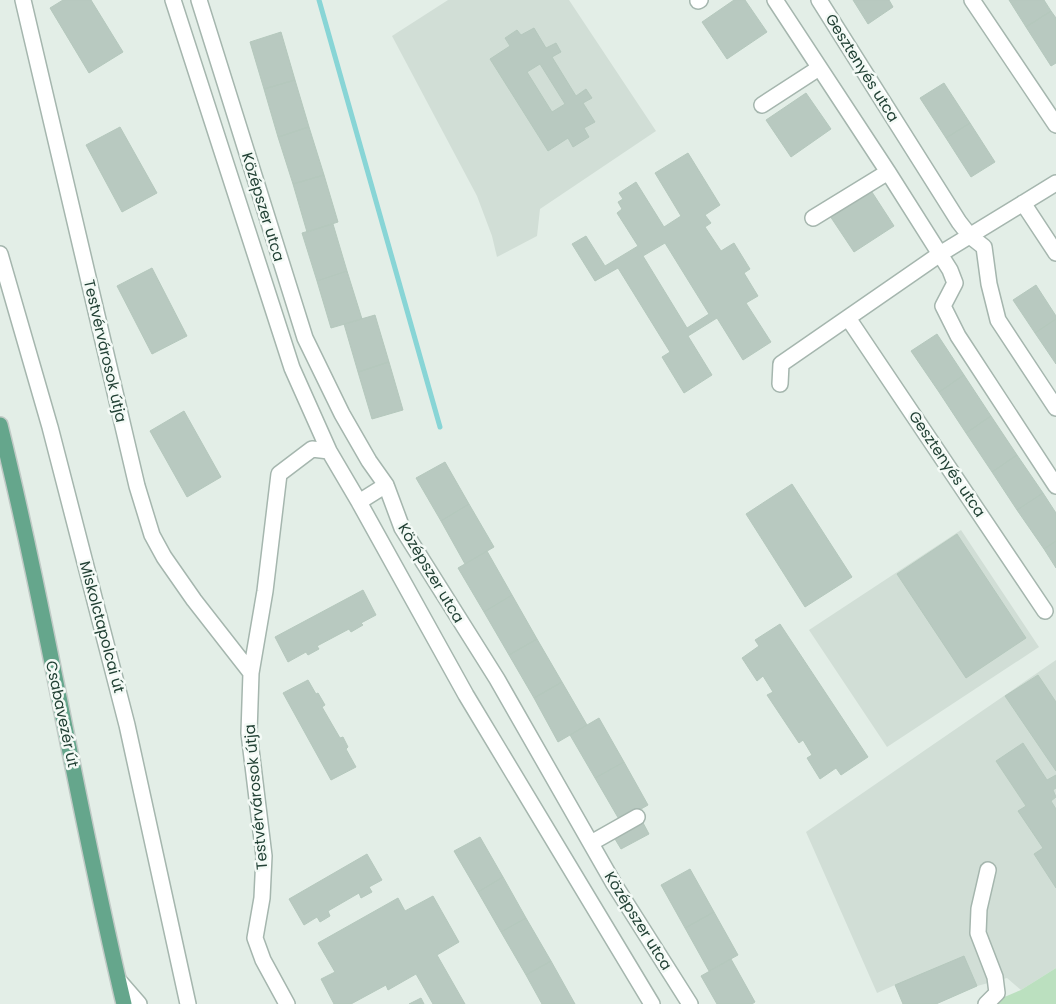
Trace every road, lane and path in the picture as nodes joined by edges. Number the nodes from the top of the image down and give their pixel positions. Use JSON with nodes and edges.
{"nodes":[{"id":1,"x":23,"y":0,"type":"edge"},
{"id":2,"x":775,"y":0,"type":"edge"},
{"id":3,"x":818,"y":0,"type":"edge"},
{"id":4,"x":972,"y":0,"type":"edge"},
{"id":5,"x":175,"y":1,"type":"edge"},
{"id":6,"x":202,"y":1,"type":"edge"},
{"id":7,"x":819,"y":68,"type":"junction"},
{"id":8,"x":762,"y":105,"type":"dead end"},
{"id":9,"x":1056,"y":125,"type":"edge"},
{"id":10,"x":888,"y":172,"type":"junction"},
{"id":11,"x":1056,"y":183,"type":"edge"},
{"id":12,"x":1023,"y":203,"type":"junction"},
{"id":13,"x":813,"y":218,"type":"dead end"},
{"id":14,"x":970,"y":236,"type":"junction"},
{"id":15,"x":1056,"y":253,"type":"edge"},
{"id":16,"x":0,"y":254,"type":"edge"},
{"id":17,"x":940,"y":254,"type":"junction"},
{"id":18,"x":848,"y":318,"type":"junction"},
{"id":19,"x":780,"y":384,"type":"dead end"},
{"id":20,"x":1056,"y":408,"type":"edge"},
{"id":21,"x":0,"y":424,"type":"edge"},
{"id":22,"x":329,"y":452,"type":"junction"},
{"id":23,"x":386,"y":485,"type":"junction"},
{"id":24,"x":1056,"y":486,"type":"edge"},
{"id":25,"x":359,"y":502,"type":"junction"},
{"id":26,"x":1045,"y":611,"type":"dead end"},
{"id":27,"x":252,"y":673,"type":"junction"},
{"id":28,"x":637,"y":817,"type":"dead end"},
{"id":29,"x":591,"y":843,"type":"junction"},
{"id":30,"x":988,"y":870,"type":"dead end"},
{"id":31,"x":119,"y":981,"type":"junction"},
{"id":32,"x":124,"y":1004,"type":"edge"},
{"id":33,"x":139,"y":1004,"type":"edge"},
{"id":34,"x":188,"y":1004,"type":"edge"},
{"id":35,"x":287,"y":1004,"type":"edge"},
{"id":36,"x":652,"y":1004,"type":"edge"},
{"id":37,"x":690,"y":1004,"type":"edge"},
{"id":38,"x":986,"y":1004,"type":"edge"}],
"edges":[{"from":1,"to":27,"type":"street","name":"Testvérvárosok útja"},
{"from":2,"to":7,"type":"street"},
{"from":3,"to":14,"type":"street","name":"Gesztenyés utca"},
{"from":4,"to":9,"type":"street"},
{"from":5,"to":22,"type":"street","name":"Középszer utca"},
{"from":6,"to":23,"type":"street","name":"Középszer utca"},
{"from":7,"to":8,"type":"street"},
{"from":7,"to":10,"type":"street"},
{"from":10,"to":13,"type":"street"},
{"from":10,"to":17,"type":"street"},
{"from":11,"to":12,"type":"street"},
{"from":12,"to":14,"type":"street"},
{"from":12,"to":15,"type":"street"},
{"from":14,"to":17,"type":"street"},
{"from":14,"to":20,"type":"street","name":"Gesztenyés utca"},
{"from":16,"to":34,"type":"street","name":"Miskolctapolcai út"},
{"from":17,"to":18,"type":"street"},
{"from":17,"to":24,"type":"street"},
{"from":18,"to":19,"type":"street"},
{"from":18,"to":26,"type":"street","name":"Gesztenyés utca"},
{"from":21,"to":31,"type":"main road","name":"Csabavezér út"},
{"from":22,"to":25,"type":"street","name":"Középszer utca"},
{"from":22,"to":27,"type":"street","name":"Testvérvárosok útja"},
{"from":23,"to":25,"type":"street"},
{"from":23,"to":29,"type":"street","name":"Középszer utca"},
{"from":25,"to":36,"type":"street","name":"Középszer utca"},
{"from":27,"to":35,"type":"street","name":"Testvérvárosok útja"},
{"from":28,"to":29,"type":"street"},
{"from":29,"to":37,"type":"street","name":"Középszer utca"},
{"from":30,"to":38,"type":"street"},
{"from":31,"to":32,"type":"main road","name":"Csabavezér út"},
{"from":31,"to":33,"type":"street"}]}
